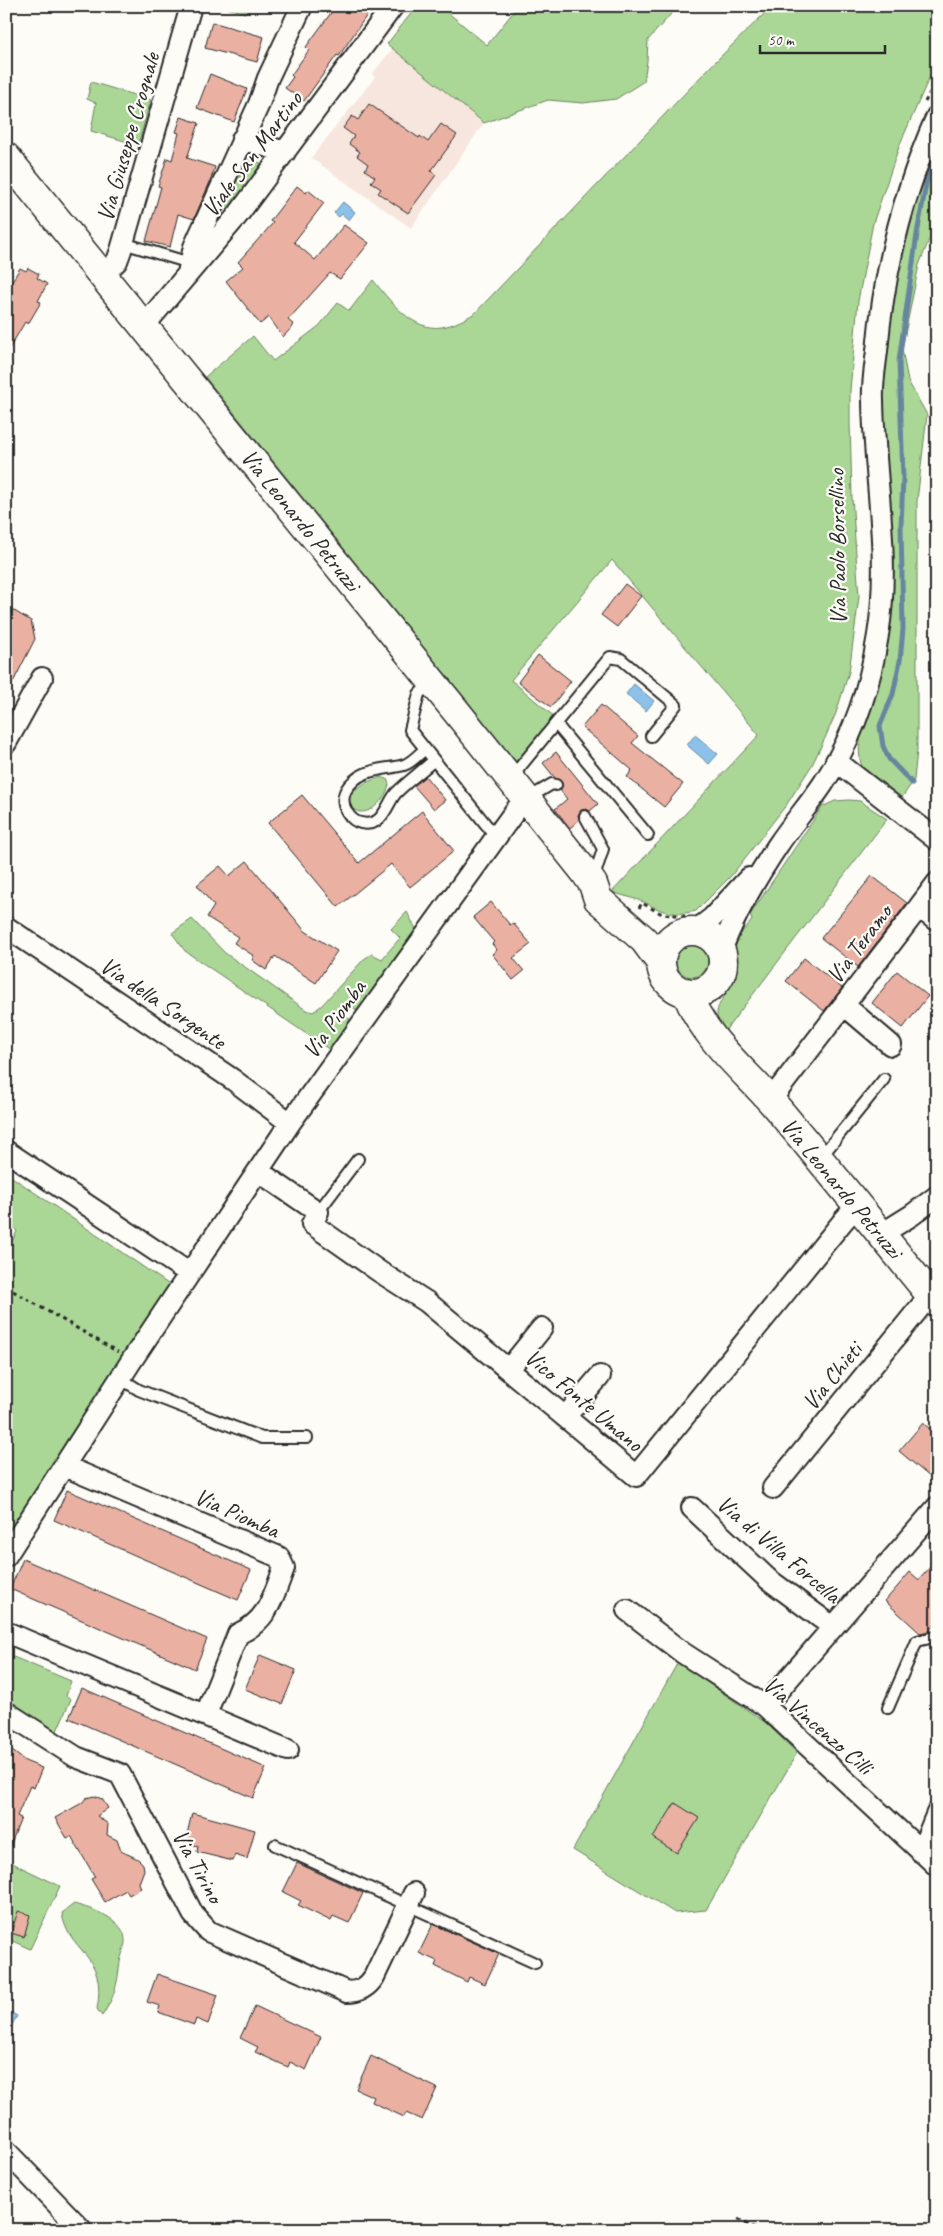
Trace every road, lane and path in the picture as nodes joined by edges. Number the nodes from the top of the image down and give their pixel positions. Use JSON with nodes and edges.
{"nodes":[{"id":1,"x":191,"y":6,"type":"edge"},
{"id":2,"x":302,"y":6,"type":"edge"},
{"id":3,"x":394,"y":6,"type":"edge"},
{"id":4,"x":937,"y":78,"type":"edge"},
{"id":5,"x":930,"y":110,"type":"edge"},
{"id":6,"x":242,"y":139,"type":"junction"},
{"id":7,"x":285,"y":152,"type":"junction"},
{"id":8,"x":6,"y":157,"type":"edge"},
{"id":9,"x":209,"y":215,"type":"junction"},
{"id":10,"x":226,"y":229,"type":"junction"},
{"id":11,"x":123,"y":243,"type":"junction"},
{"id":12,"x":189,"y":269,"type":"junction"},
{"id":13,"x":102,"y":276,"type":"junction"},
{"id":14,"x":143,"y":327,"type":"junction"},
{"id":15,"x":42,"y":678,"type":"dead end"},
{"id":16,"x":432,"y":682,"type":"junction"},
{"id":17,"x":556,"y":724,"type":"junction"},
{"id":18,"x":651,"y":736,"type":"dead end"},
{"id":19,"x":6,"y":743,"type":"edge"},
{"id":20,"x":425,"y":749,"type":"junction"},
{"id":21,"x":434,"y":760,"type":"junction"},
{"id":22,"x":836,"y":761,"type":"junction"},
{"id":23,"x":556,"y":785,"type":"dead end"},
{"id":24,"x":518,"y":789,"type":"junction"},
{"id":25,"x":584,"y":816,"type":"dead end"},
{"id":26,"x":648,"y":835,"type":"dead end"},
{"id":27,"x":496,"y":837,"type":"junction"},
{"id":28,"x":937,"y":840,"type":"edge"},
{"id":29,"x":777,"y":847,"type":"junction"},
{"id":30,"x":591,"y":881,"type":"junction"},
{"id":31,"x":934,"y":886,"type":"edge"},
{"id":32,"x":640,"y":906,"type":"dead end"},
{"id":33,"x":919,"y":907,"type":"junction"},
{"id":34,"x":937,"y":921,"type":"edge"},
{"id":35,"x":6,"y":927,"type":"edge"},
{"id":36,"x":689,"y":927,"type":"junction"},
{"id":37,"x":721,"y":950,"type":"junction"},
{"id":38,"x":661,"y":963,"type":"junction"},
{"id":39,"x":699,"y":989,"type":"junction"},
{"id":40,"x":844,"y":1005,"type":"junction"},
{"id":41,"x":892,"y":1046,"type":"dead end"},
{"id":42,"x":884,"y":1079,"type":"dead end"},
{"id":43,"x":770,"y":1101,"type":"junction"},
{"id":44,"x":290,"y":1123,"type":"junction"},
{"id":45,"x":6,"y":1151,"type":"edge"},
{"id":46,"x":358,"y":1159,"type":"dead end"},
{"id":47,"x":819,"y":1160,"type":"junction"},
{"id":48,"x":258,"y":1172,"type":"junction"},
{"id":49,"x":937,"y":1196,"type":"edge"},
{"id":50,"x":858,"y":1206,"type":"junction"},
{"id":51,"x":318,"y":1212,"type":"junction"},
{"id":52,"x":880,"y":1234,"type":"junction"},
{"id":53,"x":189,"y":1273,"type":"junction"},
{"id":54,"x":6,"y":1287,"type":"edge"},
{"id":55,"x":934,"y":1299,"type":"edge"},
{"id":56,"x":542,"y":1328,"type":"dead end"},
{"id":57,"x":132,"y":1360,"type":"junction"},
{"id":58,"x":509,"y":1369,"type":"junction"},
{"id":59,"x":600,"y":1376,"type":"dead end"},
{"id":60,"x":120,"y":1378,"type":"junction"},
{"id":61,"x":565,"y":1417,"type":"junction"},
{"id":62,"x":307,"y":1438,"type":"dead end"},
{"id":63,"x":64,"y":1466,"type":"junction"},
{"id":64,"x":773,"y":1488,"type":"dead end"},
{"id":65,"x":937,"y":1507,"type":"edge"},
{"id":66,"x":692,"y":1508,"type":"dead end"},
{"id":67,"x":6,"y":1556,"type":"edge"},
{"id":68,"x":627,"y":1610,"type":"dead end"},
{"id":69,"x":834,"y":1627,"type":"junction"},
{"id":70,"x":6,"y":1632,"type":"edge"},
{"id":71,"x":937,"y":1639,"type":"edge"},
{"id":72,"x":765,"y":1706,"type":"junction"},
{"id":73,"x":888,"y":1708,"type":"dead end"},
{"id":74,"x":6,"y":1712,"type":"edge"},
{"id":75,"x":206,"y":1714,"type":"junction"},
{"id":76,"x":288,"y":1750,"type":"dead end"},
{"id":77,"x":937,"y":1813,"type":"edge"},
{"id":78,"x":275,"y":1845,"type":"dead end"},
{"id":79,"x":921,"y":1852,"type":"junction"},
{"id":80,"x":937,"y":1866,"type":"edge"},
{"id":81,"x":411,"y":1900,"type":"junction"},
{"id":82,"x":535,"y":1963,"type":"dead end"},
{"id":83,"x":6,"y":2151,"type":"edge"},
{"id":84,"x":738,"y":2219,"type":"dead end"},
{"id":85,"x":82,"y":2230,"type":"edge"},
{"id":86,"x":757,"y":2230,"type":"edge"}],
"edges":[{"from":1,"to":11,"type":"street","name":"Via Giuseppe Crognale"},
{"from":2,"to":6,"type":"street"},
{"from":3,"to":7,"type":"street","name":"Viale San Martino"},
{"from":4,"to":5,"type":"path"},
{"from":5,"to":22,"type":"street","name":"Via Paolo Borsellino"},
{"from":6,"to":7,"type":"street"},
{"from":6,"to":9,"type":"street"},
{"from":7,"to":10,"type":"street","name":"Viale San Martino"},
{"from":8,"to":13,"type":"main road","name":"Via Leonardo Petruzzi"},
{"from":9,"to":10,"type":"street"},
{"from":9,"to":12,"type":"street"},
{"from":10,"to":12,"type":"street","name":"Viale San Martino"},
{"from":11,"to":12,"type":"lane"},
{"from":11,"to":13,"type":"street","name":"Via Giuseppe Crognale"},
{"from":12,"to":14,"type":"street","name":"Viale San Martino"},
{"from":13,"to":14,"type":"main road","name":"Via Leonardo Petruzzi"},
{"from":14,"to":16,"type":"main road","name":"Via Leonardo Petruzzi"},
{"from":15,"to":19,"type":"street"},
{"from":16,"to":20,"type":"lane"},
{"from":16,"to":24,"type":"main road","name":"Via Leonardo Petruzzi"},
{"from":17,"to":18,"type":"lane"},
{"from":17,"to":24,"type":"lane"},
{"from":17,"to":26,"type":"lane"},
{"from":20,"to":21,"type":"lane"},
{"from":20,"to":21,"type":"lane"},
{"from":21,"to":27,"type":"lane"},
{"from":22,"to":28,"type":"street"},
{"from":22,"to":29,"type":"street","name":"Via Paolo Borsellino"},
{"from":23,"to":24,"type":"lane"},
{"from":24,"to":27,"type":"street","name":"Via Piomba"},
{"from":24,"to":30,"type":"main road","name":"Via Leonardo Petruzzi"},
{"from":25,"to":30,"type":"lane"},
{"from":27,"to":44,"type":"street","name":"Via Piomba"},
{"from":29,"to":36,"type":"street","name":"Via Paolo Borsellino"},
{"from":29,"to":37,"type":"street","name":"Via Paolo Borsellino"},
{"from":30,"to":36,"type":"main road","name":"Via Leonardo Petruzzi"},
{"from":30,"to":38,"type":"main road","name":"Via Leonardo Petruzzi"},
{"from":31,"to":33,"type":"street"},
{"from":32,"to":36,"type":"path"},
{"from":33,"to":34,"type":"street","name":"Via Teramo"},
{"from":33,"to":40,"type":"street","name":"Via Teramo"},
{"from":35,"to":44,"type":"street","name":"Via della Sorgente"},
{"from":36,"to":37,"type":"main road"},
{"from":36,"to":38,"type":"main road"},
{"from":37,"to":39,"type":"main road"},
{"from":38,"to":39,"type":"main road"},
{"from":39,"to":43,"type":"main road","name":"Via Leonardo Petruzzi"},
{"from":40,"to":41,"type":"street","name":"Via Teramo"},
{"from":40,"to":43,"type":"street","name":"Via Teramo"},
{"from":42,"to":47,"type":"lane"},
{"from":43,"to":47,"type":"main road","name":"Via Leonardo Petruzzi"},
{"from":44,"to":48,"type":"street","name":"Via Piomba"},
{"from":45,"to":53,"type":"street"},
{"from":46,"to":51,"type":"lane"},
{"from":47,"to":50,"type":"main road","name":"Via Leonardo Petruzzi"},
{"from":48,"to":51,"type":"street"},
{"from":48,"to":53,"type":"street","name":"Via Piomba"},
{"from":49,"to":52,"type":"street"},
{"from":50,"to":52,"type":"main road","name":"Via Leonardo Petruzzi"},
{"from":50,"to":61,"type":"street","name":"Vico Fonte Umano"},
{"from":51,"to":58,"type":"street","name":"Vico Fonte Umano"},
{"from":52,"to":55,"type":"main road","name":"Via Leonardo Petruzzi"},
{"from":53,"to":57,"type":"street","name":"Via Piomba"},
{"from":54,"to":57,"type":"path"},
{"from":55,"to":64,"type":"street","name":"Via Chieti"},
{"from":56,"to":58,"type":"street"},
{"from":57,"to":60,"type":"street","name":"Via Piomba"},
{"from":58,"to":61,"type":"street","name":"Vico Fonte Umano"},
{"from":59,"to":61,"type":"street"},
{"from":60,"to":62,"type":"lane"},
{"from":60,"to":63,"type":"street","name":"Via Piomba"},
{"from":63,"to":67,"type":"street","name":"Via Piomba"},
{"from":63,"to":75,"type":"street","name":"Via Piomba"},
{"from":65,"to":69,"type":"street","name":"Via di Villa Forcella"},
{"from":66,"to":69,"type":"street","name":"Via di Villa Forcella"},
{"from":68,"to":72,"type":"street","name":"Via Vincenzo Cilli"},
{"from":69,"to":72,"type":"street","name":"Via di Villa Forcella"},
{"from":70,"to":75,"type":"street"},
{"from":71,"to":73,"type":"lane"},
{"from":72,"to":79,"type":"street","name":"Via Vincenzo Cilli"},
{"from":74,"to":81,"type":"street","name":"Via Tirino"},
{"from":75,"to":76,"type":"street"},
{"from":77,"to":79,"type":"street"},
{"from":78,"to":81,"type":"lane"},
{"from":79,"to":80,"type":"street","name":"Via Vincenzo Cilli"},
{"from":81,"to":82,"type":"lane"},
{"from":83,"to":85,"type":"street"},
{"from":84,"to":86,"type":"path"}]}
